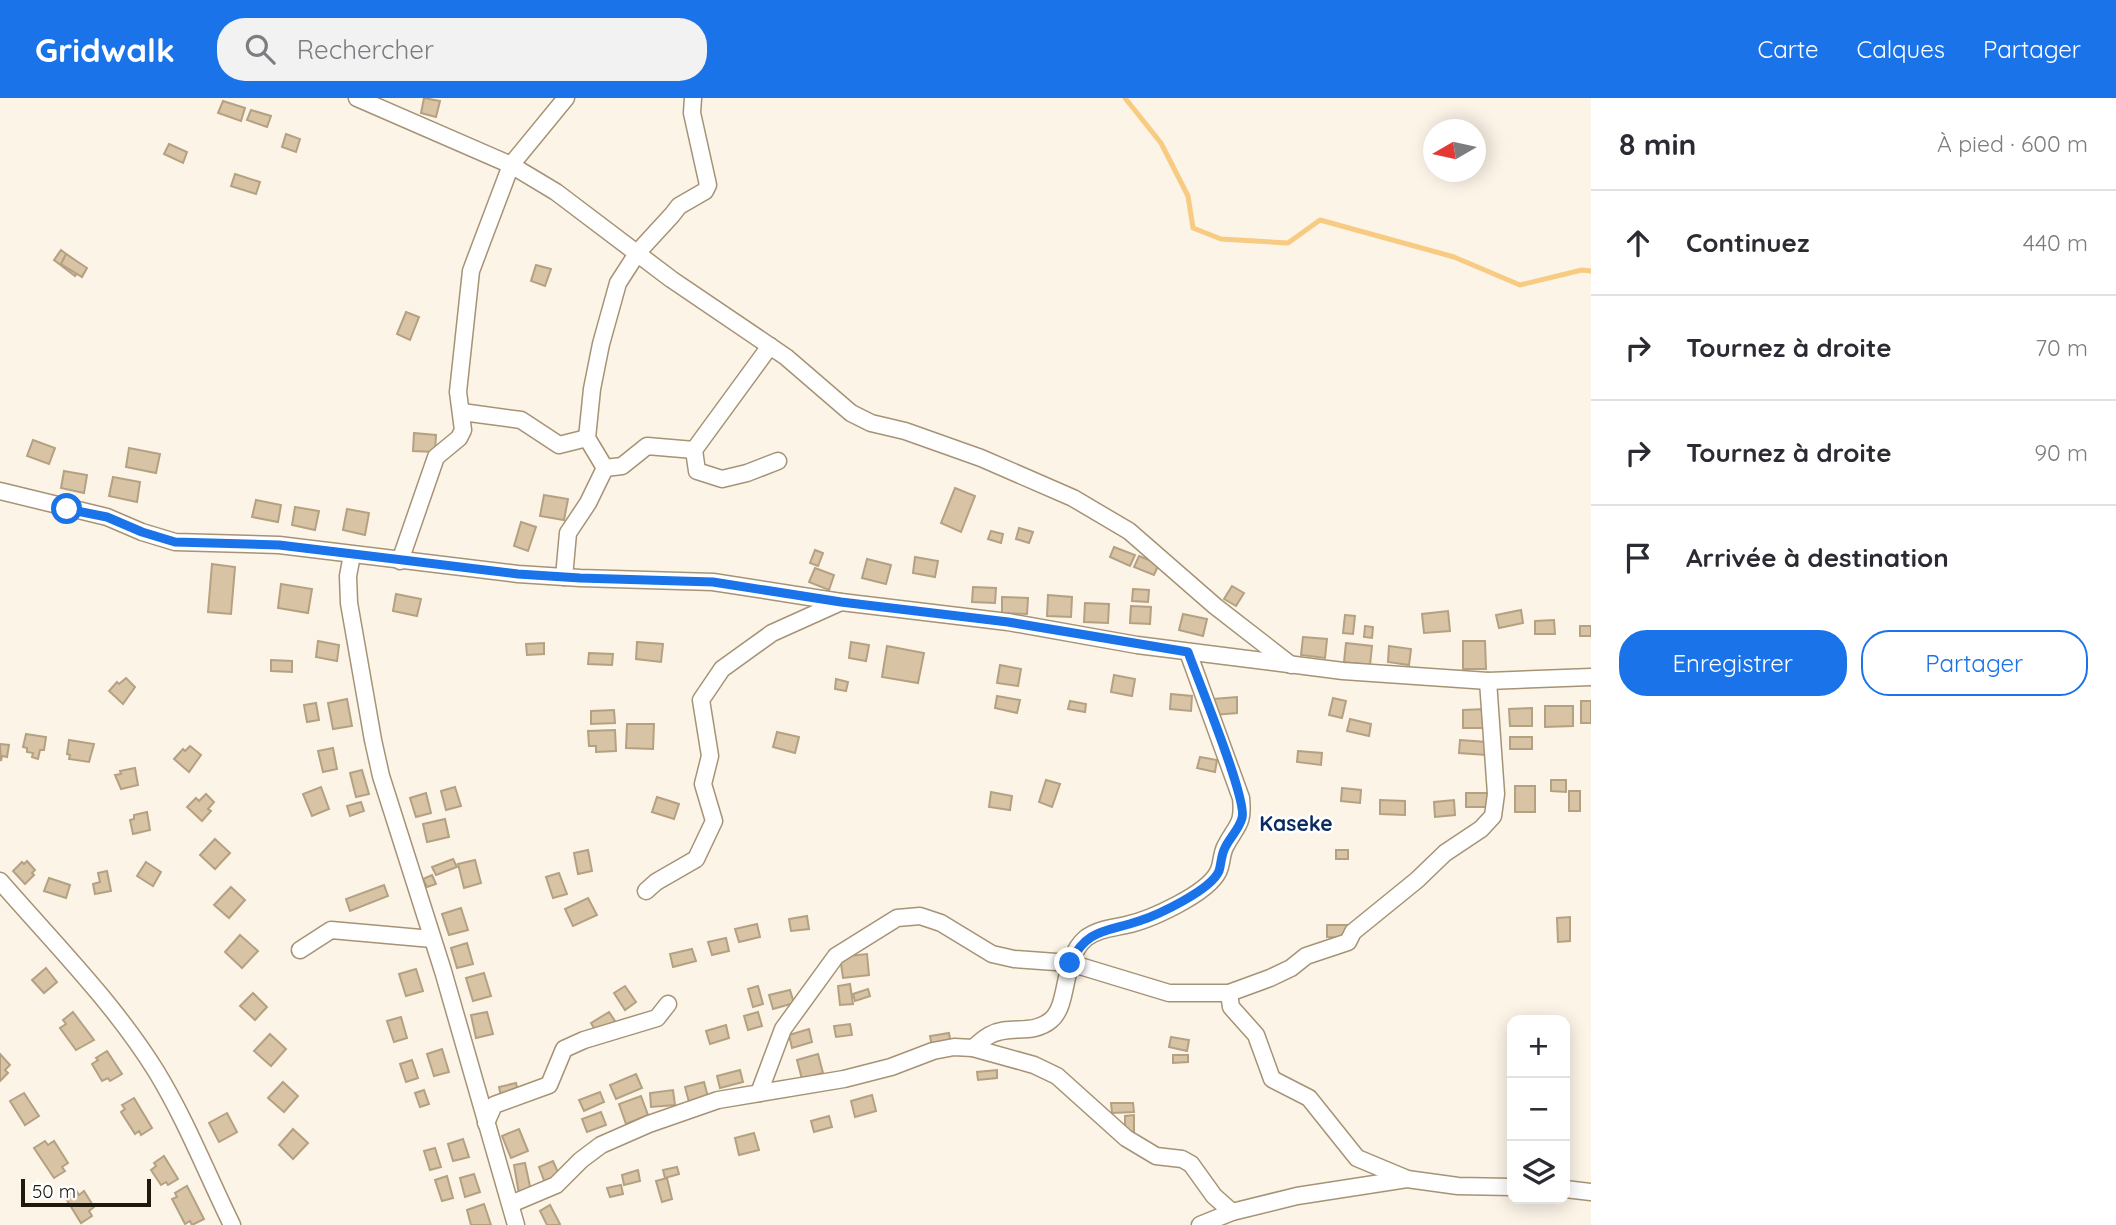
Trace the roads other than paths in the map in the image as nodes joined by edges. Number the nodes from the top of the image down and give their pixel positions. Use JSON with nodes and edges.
{"nodes":[{"id":1,"x":357,"y":98,"type":"edge"},
{"id":2,"x":566,"y":98,"type":"edge"},
{"id":3,"x":693,"y":98,"type":"edge"},
{"id":4,"x":511,"y":165,"type":"junction"},
{"id":5,"x":638,"y":253,"type":"junction"},
{"id":6,"x":770,"y":346,"type":"junction"},
{"id":7,"x":462,"y":412,"type":"junction"},
{"id":8,"x":587,"y":438,"type":"junction"},
{"id":9,"x":694,"y":450,"type":"junction"},
{"id":10,"x":778,"y":461,"type":"dead end"},
{"id":11,"x":605,"y":468,"type":"junction"},
{"id":12,"x":0,"y":491,"type":"edge"},
{"id":13,"x":352,"y":555,"type":"junction"},
{"id":14,"x":400,"y":561,"type":"junction"},
{"id":15,"x":564,"y":577,"type":"junction"},
{"id":16,"x":841,"y":602,"type":"junction"},
{"id":17,"x":1188,"y":652,"type":"junction"},
{"id":18,"x":1291,"y":665,"type":"junction"},
{"id":19,"x":1591,"y":677,"type":"edge"},
{"id":20,"x":1488,"y":681,"type":"junction"},
{"id":21,"x":0,"y":881,"type":"edge"},
{"id":22,"x":646,"y":891,"type":"dead end"},
{"id":23,"x":432,"y":939,"type":"junction"},
{"id":24,"x":300,"y":950,"type":"dead end"},
{"id":25,"x":1070,"y":963,"type":"junction"},
{"id":26,"x":1229,"y":993,"type":"junction"},
{"id":27,"x":668,"y":1004,"type":"dead end"},
{"id":28,"x":973,"y":1048,"type":"junction"},
{"id":29,"x":759,"y":1093,"type":"junction"},
{"id":30,"x":486,"y":1124,"type":"junction"},
{"id":31,"x":1407,"y":1179,"type":"junction"},
{"id":32,"x":1507,"y":1187,"type":"edge"},
{"id":33,"x":1570,"y":1190,"type":"edge"},
{"id":34,"x":1591,"y":1192,"type":"edge"},
{"id":35,"x":511,"y":1204,"type":"junction"},
{"id":36,"x":1232,"y":1212,"type":"junction"},
{"id":37,"x":232,"y":1225,"type":"edge"},
{"id":38,"x":516,"y":1225,"type":"edge"},
{"id":39,"x":1200,"y":1225,"type":"edge"}],
"edges":[{"from":1,"to":4,"type":"street"},
{"from":2,"to":4,"type":"street"},
{"from":3,"to":5,"type":"street"},
{"from":4,"to":5,"type":"street"},
{"from":4,"to":7,"type":"street"},
{"from":5,"to":6,"type":"street"},
{"from":5,"to":8,"type":"street"},
{"from":6,"to":9,"type":"street"},
{"from":6,"to":18,"type":"street"},
{"from":7,"to":8,"type":"street"},
{"from":7,"to":14,"type":"street"},
{"from":8,"to":11,"type":"street"},
{"from":9,"to":10,"type":"street"},
{"from":9,"to":11,"type":"street"},
{"from":11,"to":15,"type":"street"},
{"from":12,"to":13,"type":"street"},
{"from":13,"to":14,"type":"street"},
{"from":13,"to":23,"type":"street"},
{"from":14,"to":15,"type":"street"},
{"from":15,"to":16,"type":"street"},
{"from":16,"to":17,"type":"street"},
{"from":16,"to":22,"type":"street"},
{"from":17,"to":18,"type":"street"},
{"from":17,"to":25,"type":"street"},
{"from":18,"to":20,"type":"street"},
{"from":19,"to":20,"type":"street"},
{"from":20,"to":26,"type":"street"},
{"from":21,"to":37,"type":"street"},
{"from":23,"to":24,"type":"street"},
{"from":23,"to":30,"type":"street"},
{"from":25,"to":26,"type":"street"},
{"from":25,"to":28,"type":"street"},
{"from":25,"to":29,"type":"street"},
{"from":26,"to":31,"type":"street"},
{"from":27,"to":30,"type":"street"},
{"from":28,"to":29,"type":"street"},
{"from":28,"to":36,"type":"street"},
{"from":29,"to":35,"type":"street"},
{"from":30,"to":35,"type":"street"},
{"from":31,"to":32,"type":"street"},
{"from":31,"to":36,"type":"street"},
{"from":33,"to":34,"type":"street"},
{"from":35,"to":38,"type":"street"},
{"from":36,"to":39,"type":"street"}]}
